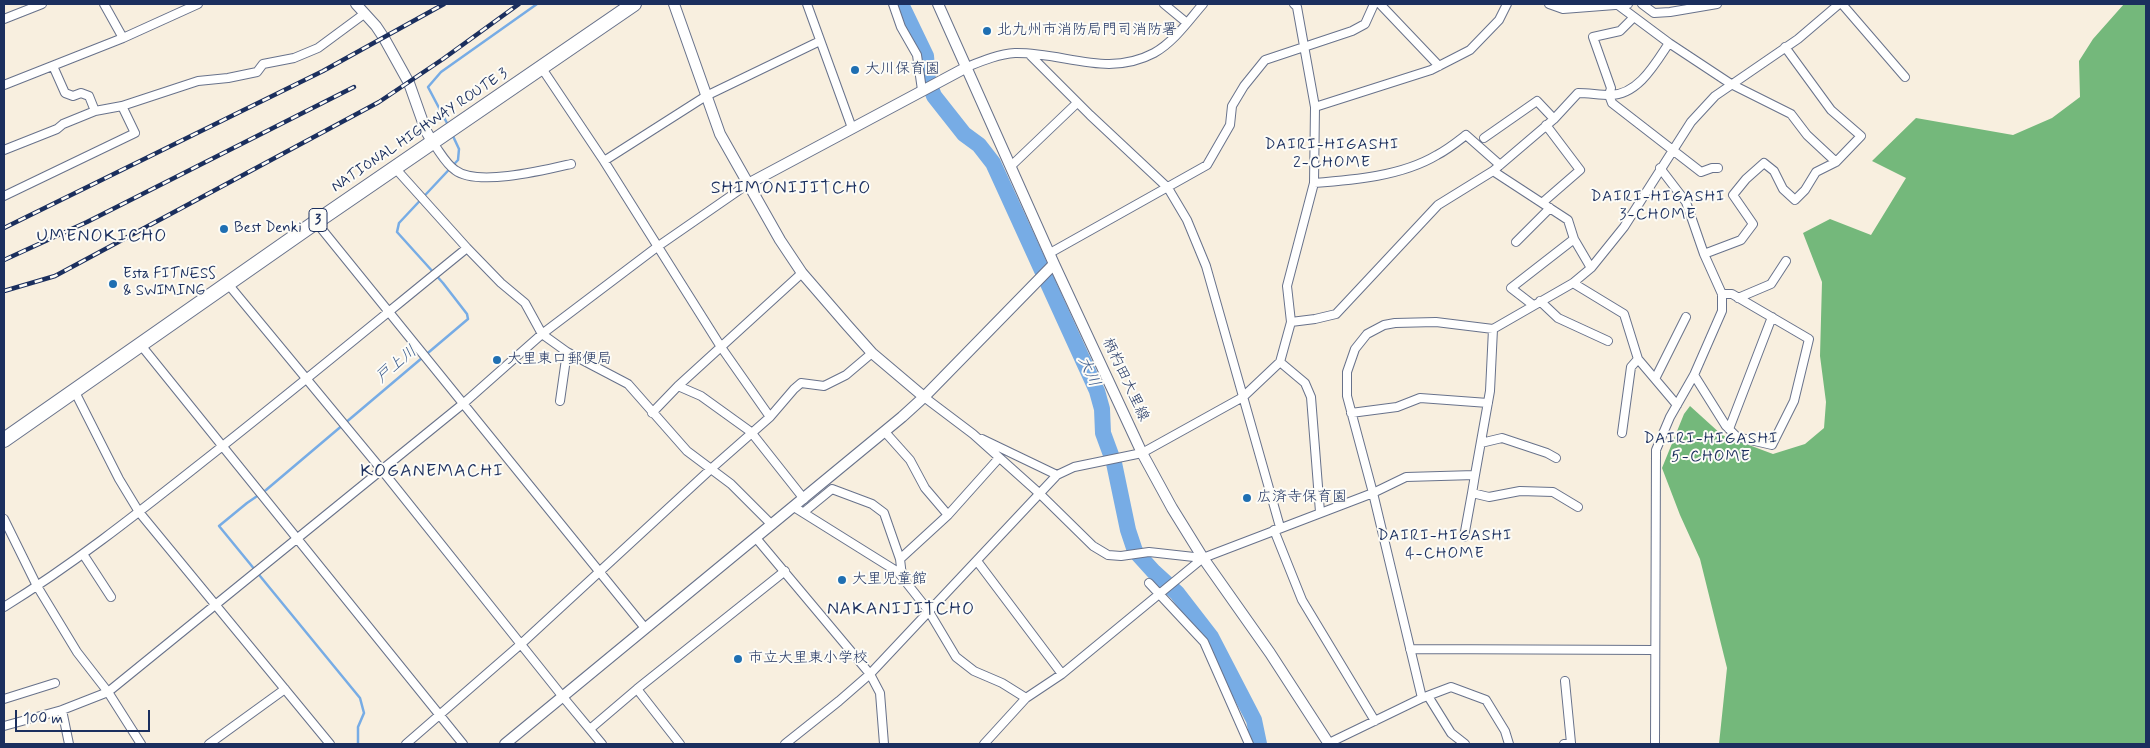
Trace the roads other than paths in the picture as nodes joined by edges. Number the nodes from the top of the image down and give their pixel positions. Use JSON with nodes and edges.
{"nodes":[{"id":1,"x":42,"y":4,"type":"edge"},
{"id":2,"x":104,"y":4,"type":"edge"},
{"id":3,"x":198,"y":4,"type":"edge"},
{"id":4,"x":356,"y":4,"type":"edge"},
{"id":5,"x":634,"y":4,"type":"edge"},
{"id":6,"x":674,"y":4,"type":"edge"},
{"id":7,"x":807,"y":4,"type":"edge"},
{"id":8,"x":892,"y":4,"type":"edge"},
{"id":9,"x":938,"y":4,"type":"edge"},
{"id":10,"x":1164,"y":4,"type":"edge"},
{"id":11,"x":1203,"y":4,"type":"edge"},
{"id":12,"x":1294,"y":4,"type":"edge"},
{"id":13,"x":1374,"y":4,"type":"edge"},
{"id":14,"x":1380,"y":4,"type":"edge"},
{"id":15,"x":1507,"y":4,"type":"edge"},
{"id":16,"x":1549,"y":4,"type":"edge"},
{"id":17,"x":1618,"y":4,"type":"edge"},
{"id":18,"x":1628,"y":4,"type":"edge"},
{"id":19,"x":1642,"y":4,"type":"edge"},
{"id":20,"x":1717,"y":4,"type":"edge"},
{"id":21,"x":1840,"y":4,"type":"edge"},
{"id":22,"x":364,"y":14,"type":"junction"},
{"id":23,"x":1633,"y":18,"type":"junction"},
{"id":24,"x":4,"y":19,"type":"edge"},
{"id":25,"x":1187,"y":23,"type":"junction"},
{"id":26,"x":123,"y":38,"type":"junction"},
{"id":27,"x":820,"y":41,"type":"junction"},
{"id":28,"x":1670,"y":43,"type":"junction"},
{"id":29,"x":1303,"y":48,"type":"junction"},
{"id":30,"x":1785,"y":48,"type":"junction"},
{"id":31,"x":1029,"y":54,"type":"junction"},
{"id":32,"x":53,"y":66,"type":"junction"},
{"id":33,"x":1439,"y":66,"type":"junction"},
{"id":34,"x":541,"y":67,"type":"junction"},
{"id":35,"x":967,"y":67,"type":"junction"},
{"id":36,"x":1906,"y":77,"type":"dead end"},
{"id":37,"x":4,"y":83,"type":"edge"},
{"id":38,"x":1731,"y":84,"type":"junction"},
{"id":39,"x":923,"y":90,"type":"junction"},
{"id":40,"x":1609,"y":95,"type":"junction"},
{"id":41,"x":706,"y":96,"type":"junction"},
{"id":42,"x":1077,"y":103,"type":"junction"},
{"id":43,"x":122,"y":106,"type":"junction"},
{"id":44,"x":1315,"y":107,"type":"junction"},
{"id":45,"x":95,"y":111,"type":"junction"},
{"id":46,"x":1554,"y":119,"type":"junction"},
{"id":47,"x":1546,"y":125,"type":"junction"},
{"id":48,"x":852,"y":128,"type":"junction"},
{"id":49,"x":1484,"y":138,"type":"dead end"},
{"id":50,"x":433,"y":143,"type":"junction"},
{"id":51,"x":4,"y":150,"type":"edge"},
{"id":52,"x":1672,"y":150,"type":"junction"},
{"id":53,"x":604,"y":161,"type":"junction"},
{"id":54,"x":1836,"y":162,"type":"junction"},
{"id":55,"x":571,"y":164,"type":"dead end"},
{"id":56,"x":1500,"y":165,"type":"junction"},
{"id":57,"x":1011,"y":166,"type":"junction"},
{"id":58,"x":395,"y":168,"type":"junction"},
{"id":59,"x":1660,"y":168,"type":"junction"},
{"id":60,"x":1718,"y":168,"type":"dead end"},
{"id":61,"x":1493,"y":171,"type":"junction"},
{"id":62,"x":1314,"y":183,"type":"junction"},
{"id":63,"x":748,"y":184,"type":"junction"},
{"id":64,"x":1168,"y":188,"type":"junction"},
{"id":65,"x":4,"y":196,"type":"edge"},
{"id":66,"x":1542,"y":203,"type":"junction"},
{"id":67,"x":1550,"y":208,"type":"junction"},
{"id":68,"x":316,"y":222,"type":"junction"},
{"id":69,"x":1574,"y":240,"type":"junction"},
{"id":70,"x":1516,"y":242,"type":"dead end"},
{"id":71,"x":657,"y":247,"type":"junction"},
{"id":72,"x":467,"y":248,"type":"junction"},
{"id":73,"x":1050,"y":253,"type":"junction"},
{"id":74,"x":1704,"y":254,"type":"junction"},
{"id":75,"x":1786,"y":261,"type":"dead end"},
{"id":76,"x":1054,"y":264,"type":"junction"},
{"id":77,"x":1590,"y":268,"type":"junction"},
{"id":78,"x":802,"y":273,"type":"junction"},
{"id":79,"x":1573,"y":283,"type":"junction"},
{"id":80,"x":228,"y":284,"type":"junction"},
{"id":81,"x":1722,"y":294,"type":"junction"},
{"id":82,"x":1738,"y":298,"type":"junction"},
{"id":83,"x":1536,"y":303,"type":"junction"},
{"id":84,"x":390,"y":311,"type":"junction"},
{"id":85,"x":1686,"y":317,"type":"dead end"},
{"id":86,"x":1772,"y":317,"type":"junction"},
{"id":87,"x":1291,"y":322,"type":"junction"},
{"id":88,"x":1492,"y":329,"type":"junction"},
{"id":89,"x":542,"y":334,"type":"junction"},
{"id":90,"x":1608,"y":341,"type":"dead end"},
{"id":91,"x":140,"y":344,"type":"junction"},
{"id":92,"x":720,"y":347,"type":"junction"},
{"id":93,"x":567,"y":352,"type":"junction"},
{"id":94,"x":872,"y":352,"type":"junction"},
{"id":95,"x":1638,"y":359,"type":"junction"},
{"id":96,"x":1280,"y":362,"type":"junction"},
{"id":97,"x":1694,"y":375,"type":"junction"},
{"id":98,"x":1655,"y":379,"type":"junction"},
{"id":99,"x":306,"y":380,"type":"junction"},
{"id":100,"x":678,"y":386,"type":"junction"},
{"id":101,"x":74,"y":390,"type":"junction"},
{"id":102,"x":924,"y":397,"type":"junction"},
{"id":103,"x":1243,"y":397,"type":"junction"},
{"id":104,"x":560,"y":401,"type":"dead end"},
{"id":105,"x":1488,"y":402,"type":"junction"},
{"id":106,"x":464,"y":403,"type":"junction"},
{"id":107,"x":1677,"y":404,"type":"junction"},
{"id":108,"x":652,"y":413,"type":"junction"},
{"id":109,"x":1351,"y":413,"type":"junction"},
{"id":110,"x":770,"y":417,"type":"junction"},
{"id":111,"x":1729,"y":428,"type":"junction"},
{"id":112,"x":751,"y":432,"type":"junction"},
{"id":113,"x":885,"y":432,"type":"junction"},
{"id":114,"x":1622,"y":433,"type":"dead end"},
{"id":115,"x":973,"y":434,"type":"junction"},
{"id":116,"x":4,"y":440,"type":"edge"},
{"id":117,"x":1481,"y":443,"type":"junction"},
{"id":118,"x":223,"y":446,"type":"junction"},
{"id":119,"x":1142,"y":453,"type":"junction"},
{"id":120,"x":999,"y":458,"type":"junction"},
{"id":121,"x":1556,"y":458,"type":"dead end"},
{"id":122,"x":712,"y":468,"type":"junction"},
{"id":123,"x":382,"y":469,"type":"junction"},
{"id":124,"x":1058,"y":475,"type":"junction"},
{"id":125,"x":1475,"y":475,"type":"junction"},
{"id":126,"x":1373,"y":493,"type":"junction"},
{"id":127,"x":1472,"y":493,"type":"junction"},
{"id":128,"x":1040,"y":494,"type":"junction"},
{"id":129,"x":804,"y":499,"type":"junction"},
{"id":130,"x":794,"y":507,"type":"junction"},
{"id":131,"x":1578,"y":507,"type":"dead end"},
{"id":132,"x":139,"y":512,"type":"junction"},
{"id":133,"x":804,"y":512,"type":"junction"},
{"id":134,"x":1320,"y":512,"type":"junction"},
{"id":135,"x":948,"y":514,"type":"junction"},
{"id":136,"x":4,"y":519,"type":"edge"},
{"id":137,"x":772,"y":525,"type":"junction"},
{"id":138,"x":1277,"y":528,"type":"junction"},
{"id":139,"x":1464,"y":537,"type":"dead end"},
{"id":140,"x":298,"y":538,"type":"junction"},
{"id":141,"x":756,"y":538,"type":"junction"},
{"id":142,"x":84,"y":554,"type":"junction"},
{"id":143,"x":900,"y":558,"type":"junction"},
{"id":144,"x":1203,"y":558,"type":"junction"},
{"id":145,"x":977,"y":561,"type":"junction"},
{"id":146,"x":600,"y":571,"type":"junction"},
{"id":147,"x":785,"y":571,"type":"junction"},
{"id":148,"x":903,"y":578,"type":"junction"},
{"id":149,"x":1150,"y":583,"type":"dead end"},
{"id":150,"x":37,"y":586,"type":"junction"},
{"id":151,"x":1160,"y":593,"type":"junction"},
{"id":152,"x":111,"y":597,"type":"dead end"},
{"id":153,"x":214,"y":604,"type":"junction"},
{"id":154,"x":4,"y":607,"type":"edge"},
{"id":155,"x":928,"y":610,"type":"junction"},
{"id":156,"x":646,"y":628,"type":"junction"},
{"id":157,"x":521,"y":644,"type":"junction"},
{"id":158,"x":1410,"y":649,"type":"junction"},
{"id":159,"x":1654,"y":650,"type":"junction"},
{"id":160,"x":870,"y":674,"type":"junction"},
{"id":161,"x":1062,"y":674,"type":"junction"},
{"id":162,"x":1565,"y":681,"type":"dead end"},
{"id":163,"x":55,"y":683,"type":"dead end"},
{"id":164,"x":285,"y":689,"type":"junction"},
{"id":165,"x":637,"y":689,"type":"junction"},
{"id":166,"x":108,"y":692,"type":"junction"},
{"id":167,"x":1425,"y":697,"type":"junction"},
{"id":168,"x":563,"y":698,"type":"junction"},
{"id":169,"x":1026,"y":698,"type":"junction"},
{"id":170,"x":4,"y":699,"type":"edge"},
{"id":171,"x":62,"y":710,"type":"junction"},
{"id":172,"x":440,"y":715,"type":"junction"},
{"id":173,"x":1375,"y":721,"type":"junction"},
{"id":174,"x":4,"y":726,"type":"edge"},
{"id":175,"x":590,"y":729,"type":"junction"},
{"id":176,"x":69,"y":744,"type":"edge"},
{"id":177,"x":141,"y":744,"type":"edge"},
{"id":178,"x":209,"y":744,"type":"edge"},
{"id":179,"x":330,"y":744,"type":"edge"},
{"id":180,"x":406,"y":744,"type":"edge"},
{"id":181,"x":463,"y":744,"type":"edge"},
{"id":182,"x":506,"y":744,"type":"edge"},
{"id":183,"x":602,"y":744,"type":"edge"},
{"id":184,"x":680,"y":744,"type":"edge"},
{"id":185,"x":785,"y":744,"type":"edge"},
{"id":186,"x":884,"y":744,"type":"edge"},
{"id":187,"x":984,"y":744,"type":"edge"},
{"id":188,"x":1248,"y":744,"type":"edge"},
{"id":189,"x":1329,"y":744,"type":"edge"},
{"id":190,"x":1465,"y":744,"type":"edge"},
{"id":191,"x":1509,"y":744,"type":"edge"},
{"id":192,"x":1564,"y":744,"type":"edge"},
{"id":193,"x":1654,"y":744,"type":"edge"}],
"edges":[{"from":1,"to":24,"type":"street"},
{"from":2,"to":26,"type":"street"},
{"from":3,"to":26,"type":"street"},
{"from":4,"to":22,"type":"street"},
{"from":5,"to":34,"type":"highway","name":"NATIONAL HIGHWAY ROUTE 3","number":"3"},
{"from":6,"to":41,"type":"street"},
{"from":7,"to":27,"type":"street"},
{"from":8,"to":39,"type":"street"},
{"from":9,"to":35,"type":"street","name":"柄杓田大里線"},
{"from":10,"to":25,"type":"street"},
{"from":11,"to":25,"type":"street"},
{"from":12,"to":29,"type":"street"},
{"from":13,"to":29,"type":"street"},
{"from":14,"to":33,"type":"street"},
{"from":15,"to":33,"type":"street"},
{"from":16,"to":17,"type":"street"},
{"from":17,"to":18,"type":"street"},
{"from":17,"to":23,"type":"street"},
{"from":19,"to":20,"type":"street"},
{"from":21,"to":30,"type":"street"},
{"from":21,"to":36,"type":"street"},
{"from":22,"to":43,"type":"street"},
{"from":22,"to":50,"type":"street"},
{"from":23,"to":28,"type":"street"},
{"from":23,"to":40,"type":"street"},
{"from":25,"to":31,"type":"street"},
{"from":26,"to":32,"type":"street"},
{"from":27,"to":41,"type":"street"},
{"from":27,"to":48,"type":"street"},
{"from":28,"to":38,"type":"street"},
{"from":28,"to":40,"type":"street"},
{"from":29,"to":44,"type":"street"},
{"from":29,"to":64,"type":"street"},
{"from":30,"to":38,"type":"street"},
{"from":30,"to":54,"type":"street"},
{"from":31,"to":35,"type":"street"},
{"from":31,"to":42,"type":"street"},
{"from":32,"to":37,"type":"street"},
{"from":32,"to":45,"type":"street"},
{"from":33,"to":44,"type":"street"},
{"from":34,"to":50,"type":"highway","name":"NATIONAL HIGHWAY ROUTE 3","number":"3"},
{"from":34,"to":53,"type":"street"},
{"from":35,"to":39,"type":"street"},
{"from":35,"to":57,"type":"street","name":"柄杓田大里線"},
{"from":38,"to":52,"type":"street"},
{"from":38,"to":54,"type":"street"},
{"from":39,"to":48,"type":"street"},
{"from":40,"to":46,"type":"street"},
{"from":40,"to":52,"type":"street"},
{"from":41,"to":53,"type":"street"},
{"from":41,"to":63,"type":"street"},
{"from":42,"to":57,"type":"street"},
{"from":42,"to":64,"type":"street"},
{"from":43,"to":45,"type":"street"},
{"from":43,"to":65,"type":"street"},
{"from":44,"to":62,"type":"street"},
{"from":45,"to":51,"type":"street"},
{"from":46,"to":47,"type":"street"},
{"from":46,"to":49,"type":"street"},
{"from":47,"to":56,"type":"street"},
{"from":47,"to":66,"type":"street"},
{"from":48,"to":63,"type":"street"},
{"from":50,"to":55,"type":"street"},
{"from":50,"to":58,"type":"highway","name":"NATIONAL HIGHWAY ROUTE 3","number":"3"},
{"from":52,"to":59,"type":"street"},
{"from":52,"to":60,"type":"street"},
{"from":53,"to":71,"type":"street"},
{"from":54,"to":74,"type":"street"},
{"from":56,"to":61,"type":"street"},
{"from":56,"to":62,"type":"street"},
{"from":57,"to":73,"type":"street","name":"柄杓田大里線"},
{"from":58,"to":68,"type":"highway","name":"NATIONAL HIGHWAY ROUTE 3","number":"3"},
{"from":58,"to":72,"type":"street"},
{"from":59,"to":74,"type":"street"},
{"from":59,"to":77,"type":"street"},
{"from":61,"to":66,"type":"street"},
{"from":61,"to":87,"type":"street"},
{"from":62,"to":87,"type":"street"},
{"from":63,"to":71,"type":"street"},
{"from":63,"to":78,"type":"street"},
{"from":64,"to":73,"type":"street"},
{"from":64,"to":103,"type":"street"},
{"from":66,"to":67,"type":"street"},
{"from":67,"to":69,"type":"street"},
{"from":67,"to":70,"type":"street"},
{"from":68,"to":80,"type":"highway","name":"NATIONAL HIGHWAY ROUTE 3","number":"3"},
{"from":68,"to":84,"type":"street"},
{"from":69,"to":77,"type":"street"},
{"from":69,"to":83,"type":"street"},
{"from":71,"to":89,"type":"street"},
{"from":71,"to":92,"type":"street"},
{"from":72,"to":84,"type":"street"},
{"from":72,"to":89,"type":"street"},
{"from":73,"to":76,"type":"street","name":"柄杓田大里線"},
{"from":74,"to":81,"type":"street"},
{"from":75,"to":82,"type":"street"},
{"from":76,"to":102,"type":"street"},
{"from":76,"to":119,"type":"street","name":"柄杓田大里線"},
{"from":77,"to":79,"type":"street"},
{"from":78,"to":92,"type":"street"},
{"from":78,"to":94,"type":"street"},
{"from":79,"to":83,"type":"street"},
{"from":79,"to":95,"type":"street"},
{"from":80,"to":91,"type":"highway","name":"NATIONAL HIGHWAY ROUTE 3","number":"3"},
{"from":80,"to":99,"type":"street"},
{"from":81,"to":82,"type":"street"},
{"from":81,"to":97,"type":"street"},
{"from":82,"to":86,"type":"street"},
{"from":83,"to":88,"type":"street"},
{"from":83,"to":90,"type":"street"},
{"from":84,"to":99,"type":"street"},
{"from":84,"to":106,"type":"street"},
{"from":85,"to":98,"type":"street"},
{"from":86,"to":111,"type":"street"},
{"from":86,"to":111,"type":"street"},
{"from":87,"to":96,"type":"street"},
{"from":88,"to":105,"type":"street"},
{"from":88,"to":109,"type":"street"},
{"from":89,"to":93,"type":"street"},
{"from":89,"to":106,"type":"street"},
{"from":91,"to":101,"type":"highway","name":"NATIONAL HIGHWAY ROUTE 3","number":"3"},
{"from":91,"to":118,"type":"street"},
{"from":92,"to":100,"type":"street"},
{"from":92,"to":110,"type":"street"},
{"from":93,"to":104,"type":"street"},
{"from":93,"to":108,"type":"street"},
{"from":94,"to":102,"type":"street"},
{"from":94,"to":110,"type":"street"},
{"from":95,"to":98,"type":"street"},
{"from":95,"to":114,"type":"street"},
{"from":96,"to":103,"type":"street"},
{"from":96,"to":134,"type":"street"},
{"from":97,"to":107,"type":"street"},
{"from":97,"to":111,"type":"street"},
{"from":98,"to":107,"type":"street"},
{"from":99,"to":118,"type":"street"},
{"from":99,"to":123,"type":"street"},
{"from":100,"to":108,"type":"street"},
{"from":100,"to":112,"type":"street"},
{"from":101,"to":116,"type":"highway","name":"NATIONAL HIGHWAY ROUTE 3","number":"3"},
{"from":101,"to":132,"type":"street"},
{"from":102,"to":113,"type":"street"},
{"from":102,"to":115,"type":"street"},
{"from":103,"to":119,"type":"street"},
{"from":103,"to":138,"type":"street"},
{"from":105,"to":109,"type":"street"},
{"from":105,"to":117,"type":"street"},
{"from":106,"to":123,"type":"street"},
{"from":106,"to":146,"type":"street"},
{"from":107,"to":159,"type":"street"},
{"from":108,"to":122,"type":"street"},
{"from":109,"to":126,"type":"street"},
{"from":110,"to":112,"type":"street"},
{"from":112,"to":122,"type":"street"},
{"from":112,"to":129,"type":"street"},
{"from":113,"to":129,"type":"street"},
{"from":113,"to":135,"type":"street"},
{"from":115,"to":120,"type":"street"},
{"from":115,"to":124,"type":"street"},
{"from":117,"to":121,"type":"street"},
{"from":117,"to":125,"type":"street"},
{"from":118,"to":132,"type":"street"},
{"from":118,"to":140,"type":"street"},
{"from":119,"to":124,"type":"street"},
{"from":119,"to":144,"type":"street","name":"柄杓田大里線"},
{"from":120,"to":128,"type":"street"},
{"from":120,"to":135,"type":"street"},
{"from":122,"to":137,"type":"street"},
{"from":122,"to":146,"type":"street"},
{"from":123,"to":140,"type":"street"},
{"from":123,"to":157,"type":"street"},
{"from":124,"to":128,"type":"street"},
{"from":125,"to":126,"type":"street"},
{"from":125,"to":127,"type":"street"},
{"from":126,"to":134,"type":"street"},
{"from":126,"to":158,"type":"street"},
{"from":127,"to":131,"type":"street"},
{"from":127,"to":139,"type":"street"},
{"from":128,"to":144,"type":"street"},
{"from":128,"to":145,"type":"street"},
{"from":129,"to":130,"type":"street"},
{"from":130,"to":133,"type":"street"},
{"from":130,"to":137,"type":"street"},
{"from":132,"to":142,"type":"street"},
{"from":132,"to":153,"type":"street"},
{"from":133,"to":143,"type":"street"},
{"from":133,"to":148,"type":"street"},
{"from":134,"to":138,"type":"street"},
{"from":135,"to":143,"type":"street"},
{"from":136,"to":150,"type":"street"},
{"from":137,"to":141,"type":"street"},
{"from":138,"to":144,"type":"street"},
{"from":138,"to":173,"type":"street"},
{"from":140,"to":153,"type":"street"},
{"from":140,"to":172,"type":"street"},
{"from":141,"to":147,"type":"street"},
{"from":141,"to":156,"type":"street"},
{"from":142,"to":150,"type":"street"},
{"from":142,"to":152,"type":"street"},
{"from":143,"to":148,"type":"street"},
{"from":144,"to":151,"type":"street"},
{"from":144,"to":189,"type":"street","name":"柄杓田大里線"},
{"from":145,"to":155,"type":"street"},
{"from":145,"to":161,"type":"street"},
{"from":146,"to":156,"type":"street"},
{"from":146,"to":157,"type":"street"},
{"from":147,"to":160,"type":"street"},
{"from":147,"to":165,"type":"street"},
{"from":148,"to":155,"type":"street"},
{"from":149,"to":151,"type":"street"},
{"from":150,"to":154,"type":"street"},
{"from":150,"to":166,"type":"street"},
{"from":151,"to":161,"type":"street"},
{"from":151,"to":188,"type":"street"},
{"from":153,"to":164,"type":"street"},
{"from":153,"to":166,"type":"street"},
{"from":155,"to":160,"type":"street"},
{"from":155,"to":169,"type":"street"},
{"from":156,"to":168,"type":"street"},
{"from":157,"to":168,"type":"street"},
{"from":157,"to":172,"type":"street"},
{"from":158,"to":159,"type":"street"},
{"from":158,"to":167,"type":"street"},
{"from":159,"to":193,"type":"street"},
{"from":160,"to":185,"type":"street"},
{"from":160,"to":186,"type":"street"},
{"from":161,"to":169,"type":"street"},
{"from":162,"to":192,"type":"street"},
{"from":163,"to":170,"type":"street"},
{"from":164,"to":178,"type":"street"},
{"from":164,"to":179,"type":"street"},
{"from":165,"to":175,"type":"street"},
{"from":165,"to":184,"type":"street"},
{"from":166,"to":171,"type":"street"},
{"from":166,"to":177,"type":"street"},
{"from":167,"to":173,"type":"street"},
{"from":167,"to":190,"type":"street"},
{"from":167,"to":191,"type":"street"},
{"from":168,"to":175,"type":"street"},
{"from":168,"to":182,"type":"street"},
{"from":169,"to":187,"type":"street"},
{"from":171,"to":174,"type":"street"},
{"from":171,"to":176,"type":"street"},
{"from":172,"to":180,"type":"street"},
{"from":172,"to":181,"type":"street"},
{"from":173,"to":189,"type":"street"},
{"from":175,"to":183,"type":"street"}]}
